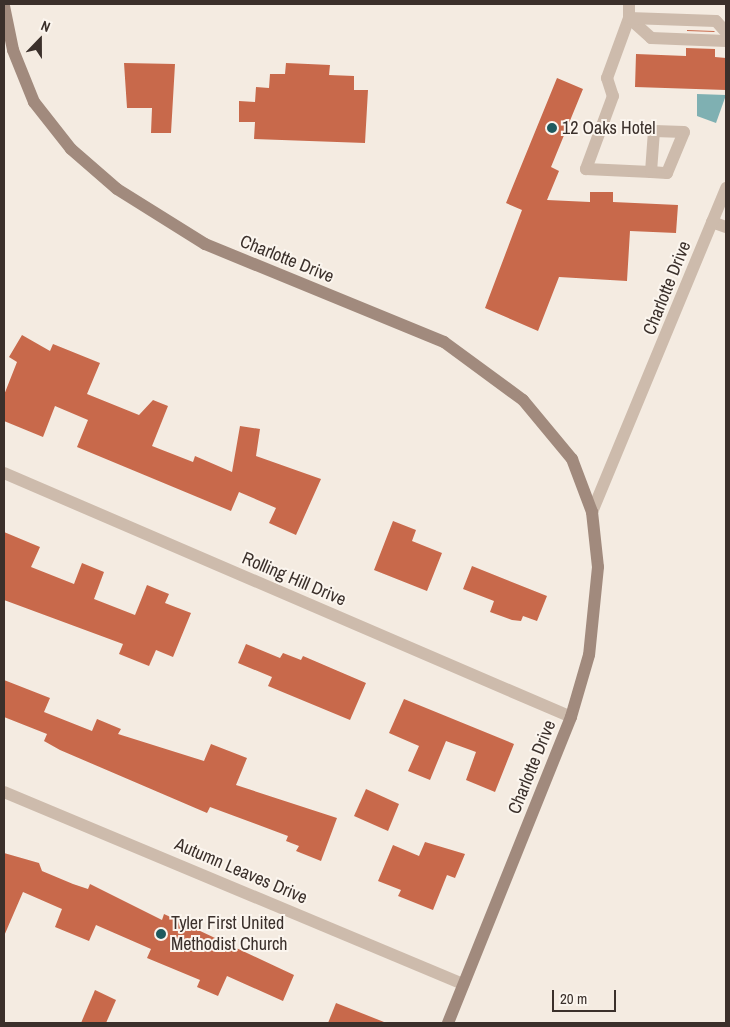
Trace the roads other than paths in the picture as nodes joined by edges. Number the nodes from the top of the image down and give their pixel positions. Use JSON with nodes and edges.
{"nodes":[{"id":1,"x":629,"y":4,"type":"edge"},
{"id":2,"x":4,"y":6,"type":"edge"},
{"id":3,"x":629,"y":18,"type":"junction"},
{"id":4,"x":726,"y":32,"type":"edge"},
{"id":5,"x":726,"y":41,"type":"edge"},
{"id":6,"x":651,"y":172,"type":"dead end"},
{"id":7,"x":726,"y":188,"type":"edge"},
{"id":8,"x":712,"y":222,"type":"junction"},
{"id":9,"x":726,"y":228,"type":"edge"},
{"id":10,"x":4,"y":473,"type":"edge"},
{"id":11,"x":592,"y":512,"type":"junction"},
{"id":12,"x":571,"y":717,"type":"junction"},
{"id":13,"x":4,"y":792,"type":"edge"},
{"id":14,"x":464,"y":984,"type":"junction"},
{"id":15,"x":448,"y":1023,"type":"edge"}],
"edges":[{"from":1,"to":3,"type":"street"},
{"from":2,"to":11,"type":"street","name":"Charlotte Drive"},
{"from":3,"to":4,"type":"street"},
{"from":3,"to":5,"type":"street"},
{"from":3,"to":6,"type":"street"},
{"from":7,"to":8,"type":"street","name":"Charlotte Drive"},
{"from":8,"to":9,"type":"street"},
{"from":8,"to":11,"type":"street","name":"Charlotte Drive"},
{"from":10,"to":12,"type":"street","name":"Rolling Hill Drive"},
{"from":11,"to":12,"type":"street","name":"Charlotte Drive"},
{"from":12,"to":14,"type":"street","name":"Charlotte Drive"},
{"from":13,"to":14,"type":"street","name":"Autumn Leaves Drive"},
{"from":14,"to":15,"type":"street","name":"Charlotte Drive"}]}
